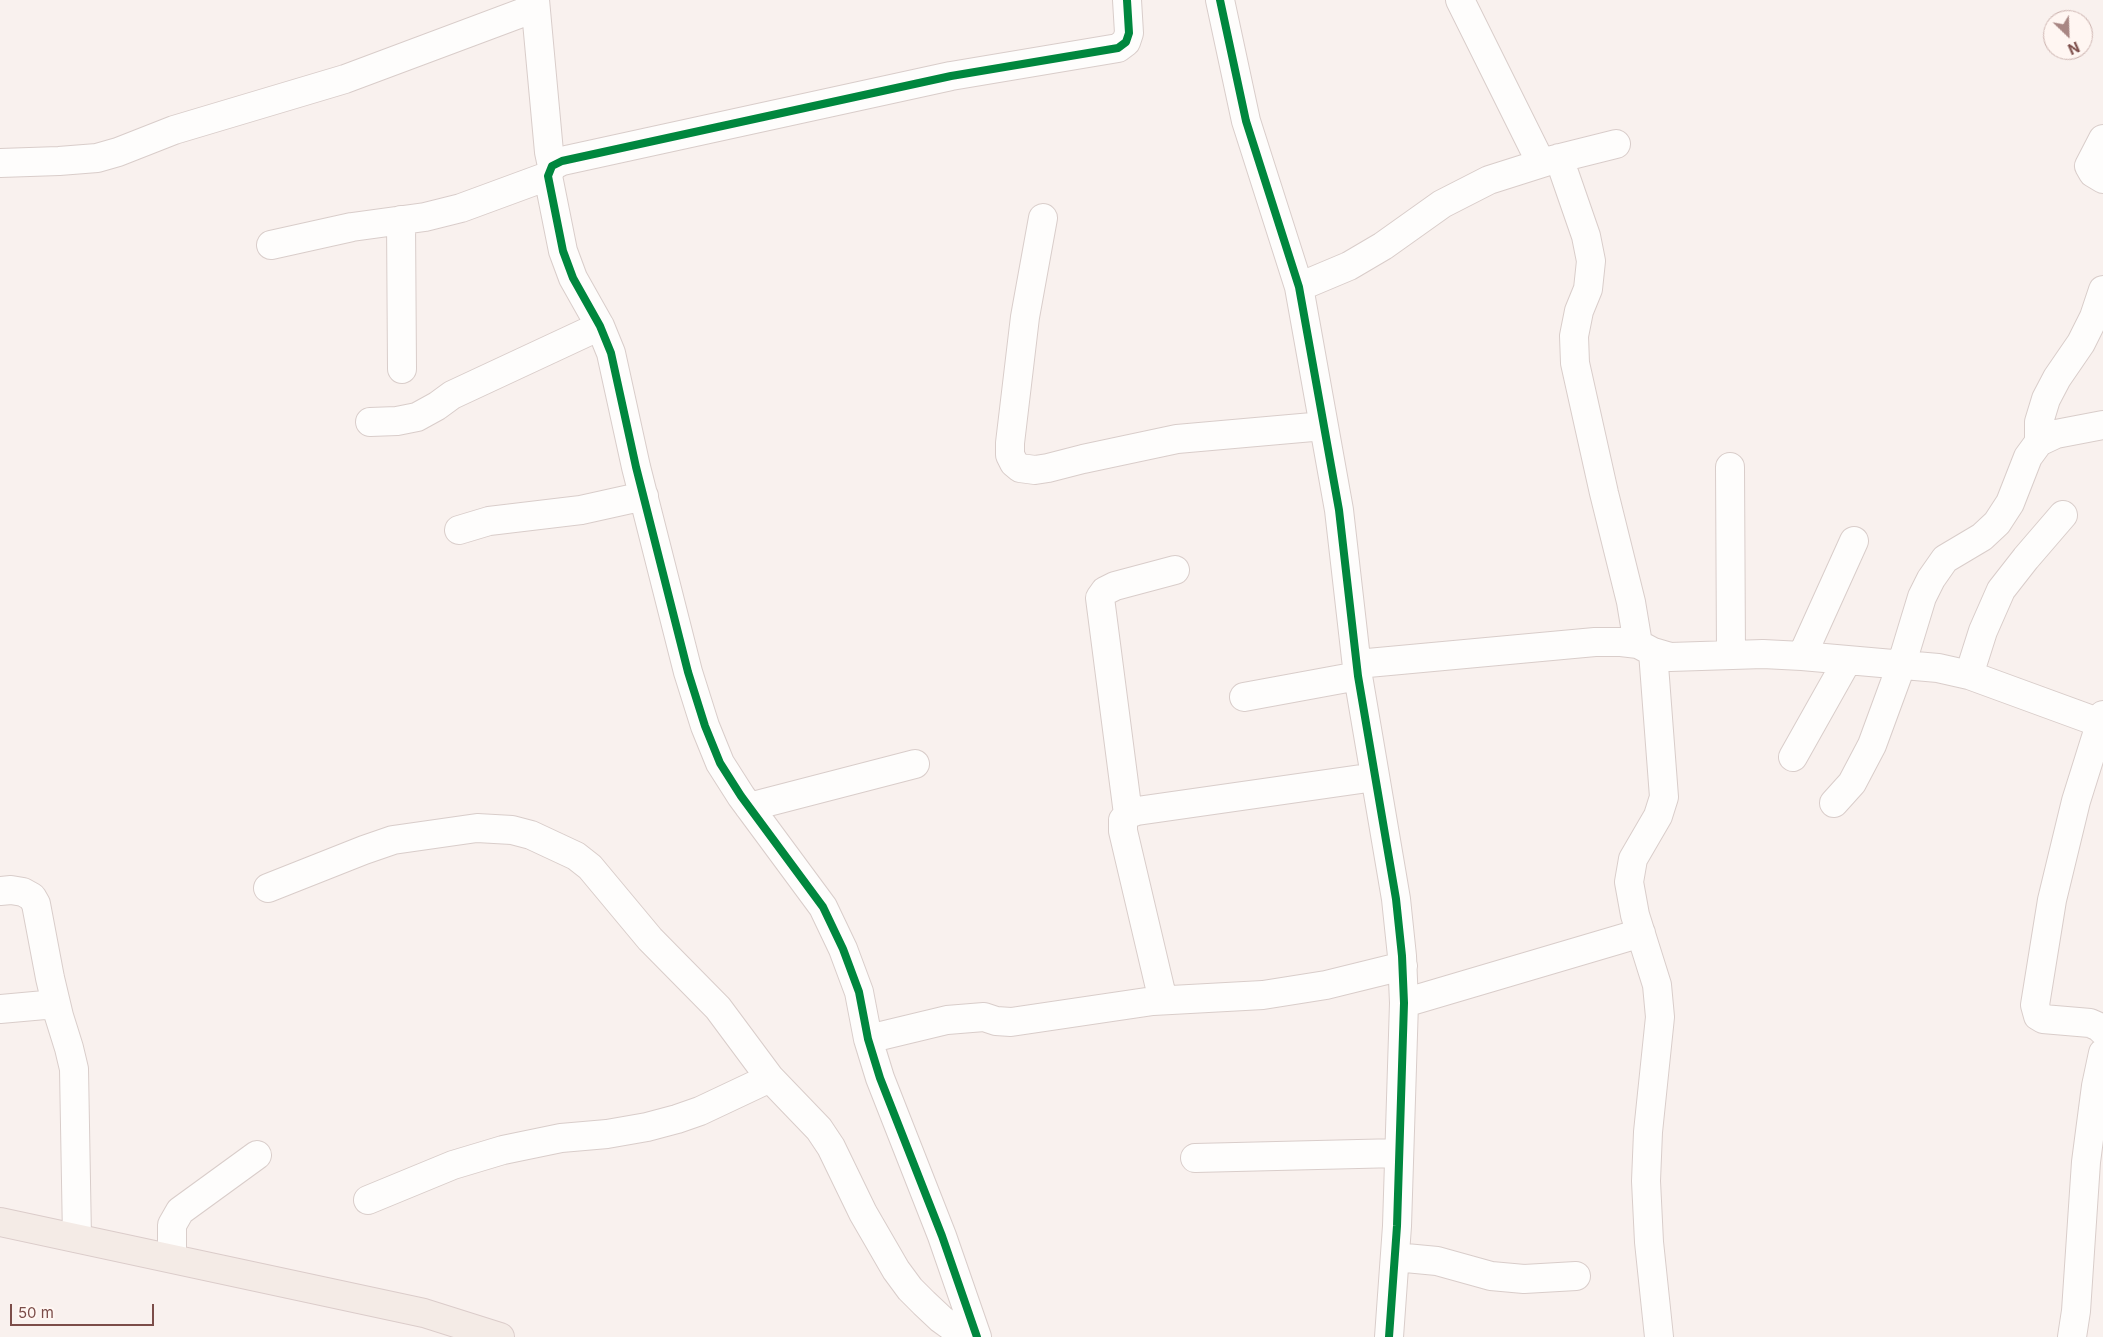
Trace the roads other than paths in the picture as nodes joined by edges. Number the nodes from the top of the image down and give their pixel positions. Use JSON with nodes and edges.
{"nodes":[{"id":1,"x":1127,"y":0,"type":"edge"},
{"id":2,"x":1221,"y":0,"type":"edge"},
{"id":3,"x":1460,"y":0,"type":"edge"},
{"id":4,"x":535,"y":4,"type":"edge"},
{"id":5,"x":2103,"y":139,"type":"edge"},
{"id":6,"x":1616,"y":144,"type":"dead end"},
{"id":7,"x":1550,"y":161,"type":"junction"},
{"id":8,"x":0,"y":163,"type":"edge"},
{"id":9,"x":550,"y":171,"type":"junction"},
{"id":10,"x":2103,"y":179,"type":"edge"},
{"id":11,"x":1043,"y":218,"type":"dead end"},
{"id":12,"x":400,"y":220,"type":"junction"},
{"id":13,"x":270,"y":245,"type":"dead end"},
{"id":14,"x":1298,"y":287,"type":"junction"},
{"id":15,"x":2103,"y":290,"type":"edge"},
{"id":16,"x":600,"y":326,"type":"junction"},
{"id":17,"x":402,"y":369,"type":"dead end"},
{"id":18,"x":370,"y":422,"type":"dead end"},
{"id":19,"x":2103,"y":425,"type":"edge"},
{"id":20,"x":1324,"y":426,"type":"junction"},
{"id":21,"x":2039,"y":442,"type":"junction"},
{"id":22,"x":1730,"y":467,"type":"dead end"},
{"id":23,"x":644,"y":496,"type":"junction"},
{"id":24,"x":2063,"y":515,"type":"dead end"},
{"id":25,"x":459,"y":530,"type":"dead end"},
{"id":26,"x":1854,"y":541,"type":"dead end"},
{"id":27,"x":1175,"y":570,"type":"dead end"},
{"id":28,"x":1645,"y":648,"type":"junction"},
{"id":29,"x":1731,"y":655,"type":"junction"},
{"id":30,"x":1802,"y":656,"type":"junction"},
{"id":31,"x":1847,"y":660,"type":"junction"},
{"id":32,"x":1901,"y":666,"type":"junction"},
{"id":33,"x":1358,"y":670,"type":"junction"},
{"id":34,"x":1969,"y":675,"type":"junction"},
{"id":35,"x":1244,"y":698,"type":"dead end"},
{"id":36,"x":2102,"y":721,"type":"edge"},
{"id":37,"x":1793,"y":757,"type":"dead end"},
{"id":38,"x":915,"y":764,"type":"dead end"},
{"id":39,"x":1375,"y":777,"type":"junction"},
{"id":40,"x":1834,"y":803,"type":"dead end"},
{"id":41,"x":749,"y":807,"type":"junction"},
{"id":42,"x":1128,"y":814,"type":"junction"},
{"id":43,"x":268,"y":888,"type":"dead end"},
{"id":44,"x":0,"y":891,"type":"edge"},
{"id":45,"x":1641,"y":933,"type":"junction"},
{"id":46,"x":1403,"y":966,"type":"junction"},
{"id":47,"x":1153,"y":1001,"type":"junction"},
{"id":48,"x":1404,"y":1003,"type":"junction"},
{"id":49,"x":56,"y":1004,"type":"junction"},
{"id":50,"x":0,"y":1009,"type":"edge"},
{"id":51,"x":2102,"y":1028,"type":"edge"},
{"id":52,"x":868,"y":1039,"type":"junction"},
{"id":53,"x":2103,"y":1054,"type":"edge"},
{"id":54,"x":770,"y":1078,"type":"junction"},
{"id":55,"x":1399,"y":1153,"type":"junction"},
{"id":56,"x":257,"y":1155,"type":"dead end"},
{"id":57,"x":1195,"y":1158,"type":"dead end"},
{"id":58,"x":368,"y":1200,"type":"dead end"},
{"id":59,"x":0,"y":1222,"type":"edge"},
{"id":60,"x":77,"y":1238,"type":"junction"},
{"id":61,"x":1394,"y":1257,"type":"junction"},
{"id":62,"x":172,"y":1258,"type":"junction"},
{"id":63,"x":1576,"y":1276,"type":"dead end"},
{"id":64,"x":500,"y":1337,"type":"edge"},
{"id":65,"x":966,"y":1337,"type":"edge"},
{"id":66,"x":977,"y":1337,"type":"edge"},
{"id":67,"x":1389,"y":1337,"type":"edge"},
{"id":68,"x":1654,"y":1337,"type":"edge"},
{"id":69,"x":2072,"y":1337,"type":"edge"}],
"edges":[{"from":1,"to":9,"type":"street"},
{"from":2,"to":14,"type":"street"},
{"from":3,"to":7,"type":"street"},
{"from":4,"to":8,"type":"street"},
{"from":4,"to":9,"type":"street"},
{"from":5,"to":10,"type":"street"},
{"from":6,"to":7,"type":"street"},
{"from":7,"to":14,"type":"street"},
{"from":7,"to":28,"type":"street"},
{"from":9,"to":12,"type":"street"},
{"from":9,"to":16,"type":"street"},
{"from":11,"to":20,"type":"street"},
{"from":12,"to":13,"type":"street"},
{"from":12,"to":17,"type":"street"},
{"from":14,"to":20,"type":"street"},
{"from":15,"to":21,"type":"street"},
{"from":16,"to":18,"type":"street"},
{"from":16,"to":23,"type":"street"},
{"from":19,"to":21,"type":"street"},
{"from":20,"to":33,"type":"street"},
{"from":21,"to":32,"type":"street"},
{"from":22,"to":29,"type":"street"},
{"from":23,"to":25,"type":"street"},
{"from":23,"to":41,"type":"street"},
{"from":24,"to":34,"type":"street"},
{"from":26,"to":30,"type":"street"},
{"from":27,"to":42,"type":"street"},
{"from":28,"to":29,"type":"street"},
{"from":28,"to":33,"type":"street"},
{"from":28,"to":45,"type":"street"},
{"from":29,"to":30,"type":"street"},
{"from":30,"to":31,"type":"street"},
{"from":31,"to":32,"type":"street"},
{"from":31,"to":37,"type":"street"},
{"from":32,"to":34,"type":"street"},
{"from":32,"to":40,"type":"street"},
{"from":33,"to":35,"type":"street"},
{"from":33,"to":39,"type":"street"},
{"from":34,"to":36,"type":"street"},
{"from":36,"to":51,"type":"street"},
{"from":38,"to":41,"type":"street"},
{"from":39,"to":42,"type":"street"},
{"from":39,"to":46,"type":"street"},
{"from":41,"to":52,"type":"street"},
{"from":42,"to":47,"type":"street"},
{"from":43,"to":54,"type":"street"},
{"from":44,"to":49,"type":"street"},
{"from":45,"to":48,"type":"street"},
{"from":45,"to":68,"type":"street"},
{"from":46,"to":47,"type":"street"},
{"from":46,"to":48,"type":"street"},
{"from":47,"to":52,"type":"street"},
{"from":48,"to":55,"type":"street"},
{"from":49,"to":50,"type":"street"},
{"from":49,"to":60,"type":"street"},
{"from":52,"to":66,"type":"street"},
{"from":53,"to":69,"type":"street"},
{"from":54,"to":58,"type":"street"},
{"from":54,"to":65,"type":"street"},
{"from":55,"to":57,"type":"street"},
{"from":55,"to":61,"type":"street"},
{"from":56,"to":62,"type":"street"},
{"from":59,"to":60,"type":"main road"},
{"from":60,"to":62,"type":"main road"},
{"from":61,"to":63,"type":"street"},
{"from":61,"to":67,"type":"street"},
{"from":62,"to":64,"type":"main road"}]}
